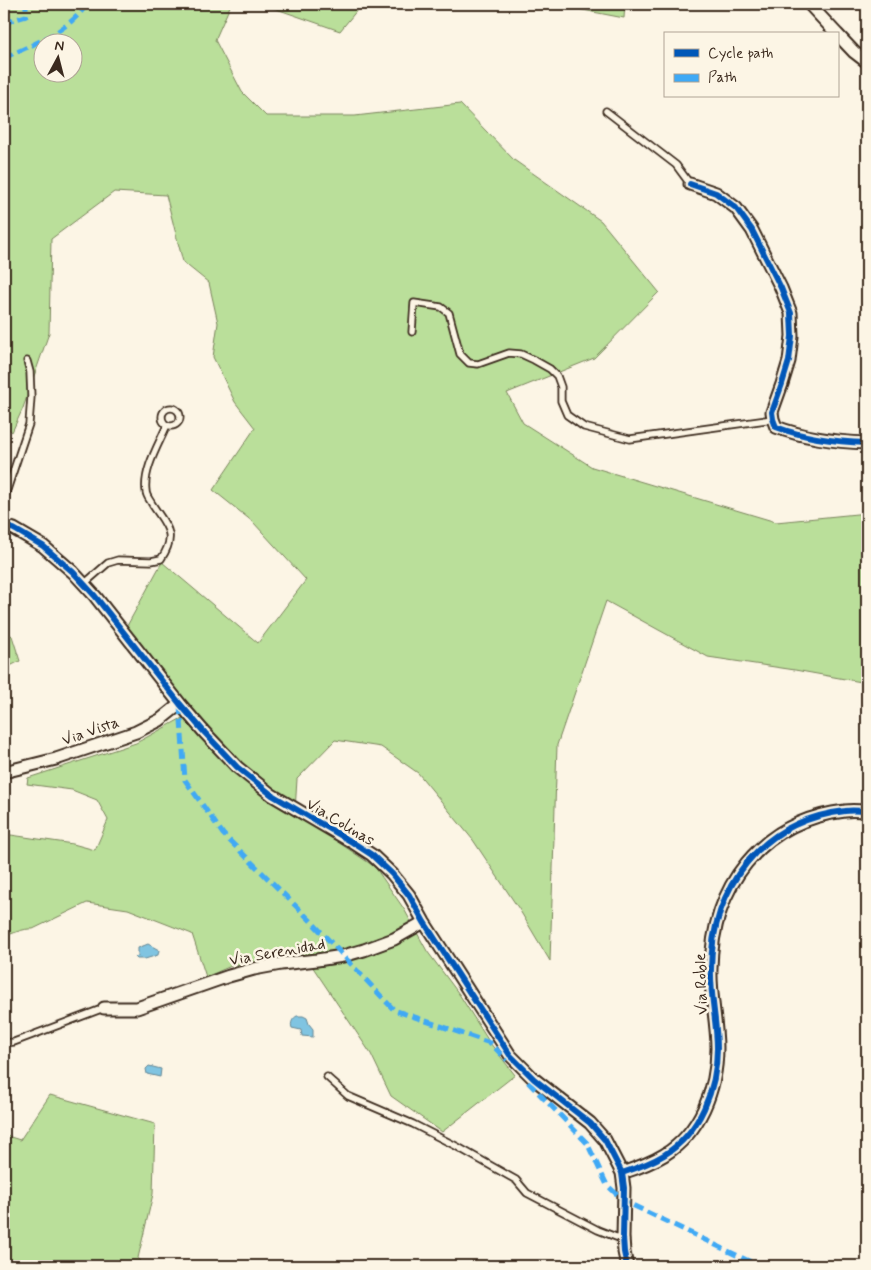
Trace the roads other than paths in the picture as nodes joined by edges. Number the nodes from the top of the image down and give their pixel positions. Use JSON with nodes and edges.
{"nodes":[{"id":1,"x":809,"y":4,"type":"edge"},
{"id":2,"x":835,"y":32,"type":"edge"},
{"id":3,"x":838,"y":35,"type":"edge"},
{"id":4,"x":867,"y":62,"type":"edge"},
{"id":5,"x":606,"y":111,"type":"dead end"},
{"id":6,"x":690,"y":184,"type":"joint"},
{"id":7,"x":412,"y":332,"type":"dead end"},
{"id":8,"x":27,"y":361,"type":"dead end"},
{"id":9,"x":773,"y":419,"type":"junction"},
{"id":10,"x":167,"y":425,"type":"dead end"},
{"id":11,"x":867,"y":443,"type":"edge"},
{"id":12,"x":4,"y":499,"type":"edge"},
{"id":13,"x":4,"y":526,"type":"edge"},
{"id":14,"x":84,"y":584,"type":"junction"},
{"id":15,"x":180,"y":704,"type":"junction"},
{"id":16,"x":4,"y":772,"type":"edge"},
{"id":17,"x":867,"y":811,"type":"edge"},
{"id":18,"x":424,"y":922,"type":"junction"},
{"id":19,"x":104,"y":1008,"type":"joint"},
{"id":20,"x":4,"y":1043,"type":"edge"},
{"id":21,"x":327,"y":1076,"type":"dead end"},
{"id":22,"x":622,"y":1173,"type":"junction"},
{"id":23,"x":623,"y":1237,"type":"junction"},
{"id":24,"x":627,"y":1266,"type":"edge"}],
"edges":[{"from":1,"to":2,"type":"street"},
{"from":3,"to":4,"type":"street"},
{"from":5,"to":6,"type":"lane"},
{"from":6,"to":9,"type":"street"},
{"from":7,"to":9,"type":"lane"},
{"from":8,"to":12,"type":"lane"},
{"from":9,"to":11,"type":"street"},
{"from":10,"to":14,"type":"lane"},
{"from":13,"to":14,"type":"street","name":"Via Colinas"},
{"from":14,"to":15,"type":"street","name":"Via Colinas"},
{"from":15,"to":16,"type":"street","name":"Via Vista"},
{"from":15,"to":18,"type":"street","name":"Via Colinas"},
{"from":17,"to":22,"type":"street","name":"Via Roble"},
{"from":18,"to":19,"type":"street","name":"Via Serenidad"},
{"from":18,"to":22,"type":"street","name":"Via Colinas"},
{"from":19,"to":20,"type":"lane"},
{"from":21,"to":23,"type":"lane"},
{"from":22,"to":23,"type":"street","name":"Via Colinas"},
{"from":23,"to":24,"type":"street","name":"Via Colinas"}]}
